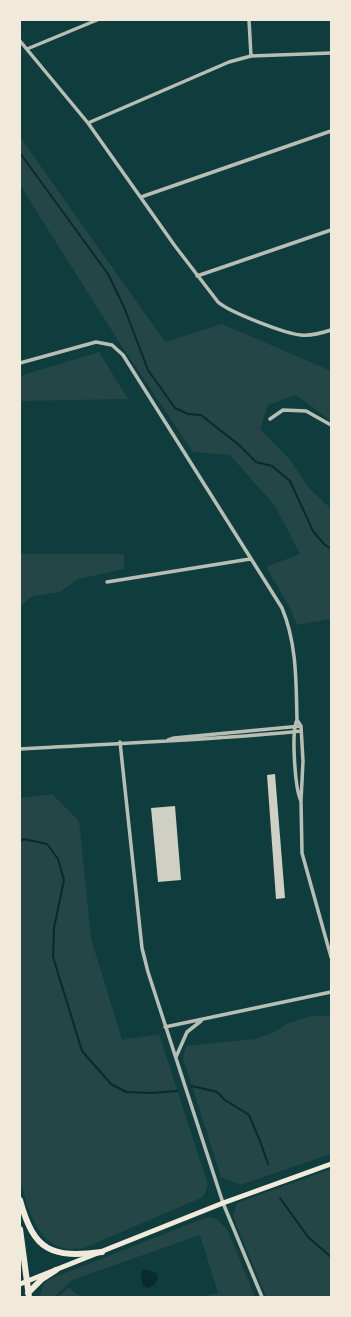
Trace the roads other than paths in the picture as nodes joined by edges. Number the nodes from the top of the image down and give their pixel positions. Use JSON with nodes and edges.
{"nodes":[{"id":1,"x":97,"y":20,"type":"edge"},
{"id":2,"x":249,"y":20,"type":"edge"},
{"id":3,"x":20,"y":41,"type":"edge"},
{"id":4,"x":27,"y":49,"type":"junction"},
{"id":5,"x":331,"y":53,"type":"edge"},
{"id":6,"x":251,"y":56,"type":"junction"},
{"id":7,"x":88,"y":123,"type":"junction"},
{"id":8,"x":331,"y":131,"type":"edge"},
{"id":9,"x":141,"y":197,"type":"junction"},
{"id":10,"x":331,"y":230,"type":"edge"},
{"id":11,"x":197,"y":276,"type":"junction"},
{"id":12,"x":331,"y":330,"type":"edge"},
{"id":13,"x":20,"y":363,"type":"edge"},
{"id":14,"x":270,"y":419,"type":"dead end"},
{"id":15,"x":331,"y":425,"type":"edge"},
{"id":16,"x":250,"y":559,"type":"junction"},
{"id":17,"x":106,"y":582,"type":"dead end"},
{"id":18,"x":297,"y":720,"type":"junction"},
{"id":19,"x":293,"y":727,"type":"junction"},
{"id":20,"x":301,"y":728,"type":"junction"},
{"id":21,"x":294,"y":732,"type":"junction"},
{"id":22,"x":167,"y":741,"type":"junction"},
{"id":23,"x":120,"y":742,"type":"junction"},
{"id":24,"x":20,"y":749,"type":"edge"},
{"id":25,"x":301,"y":801,"type":"junction"},
{"id":26,"x":331,"y":957,"type":"edge"},
{"id":27,"x":331,"y":992,"type":"edge"},
{"id":28,"x":204,"y":1019,"type":"junction"},
{"id":29,"x":165,"y":1027,"type":"junction"},
{"id":30,"x":175,"y":1058,"type":"junction"},
{"id":31,"x":331,"y":1164,"type":"edge"},
{"id":32,"x":20,"y":1200,"type":"edge"},
{"id":33,"x":223,"y":1203,"type":"junction"},
{"id":34,"x":20,"y":1229,"type":"edge"},
{"id":35,"x":102,"y":1252,"type":"junction"},
{"id":36,"x":56,"y":1270,"type":"junction"},
{"id":37,"x":27,"y":1281,"type":"junction"},
{"id":38,"x":20,"y":1284,"type":"edge"},
{"id":39,"x":29,"y":1295,"type":"edge"},
{"id":40,"x":262,"y":1297,"type":"edge"}],
"edges":[{"from":1,"to":4,"type":"street"},
{"from":2,"to":6,"type":"street"},
{"from":3,"to":4,"type":"street"},
{"from":4,"to":7,"type":"street"},
{"from":5,"to":6,"type":"street"},
{"from":6,"to":7,"type":"street"},
{"from":7,"to":9,"type":"street"},
{"from":8,"to":9,"type":"street"},
{"from":9,"to":11,"type":"street"},
{"from":10,"to":11,"type":"street"},
{"from":11,"to":12,"type":"street"},
{"from":13,"to":16,"type":"street"},
{"from":14,"to":15,"type":"street"},
{"from":16,"to":17,"type":"street"},
{"from":16,"to":18,"type":"street"},
{"from":18,"to":19,"type":"street"},
{"from":18,"to":20,"type":"street"},
{"from":19,"to":20,"type":"street"},
{"from":19,"to":21,"type":"street"},
{"from":19,"to":22,"type":"street"},
{"from":20,"to":21,"type":"street"},
{"from":20,"to":25,"type":"street"},
{"from":21,"to":22,"type":"street"},
{"from":21,"to":25,"type":"street"},
{"from":22,"to":23,"type":"street"},
{"from":23,"to":24,"type":"street"},
{"from":23,"to":29,"type":"street"},
{"from":25,"to":26,"type":"street"},
{"from":27,"to":28,"type":"street"},
{"from":28,"to":29,"type":"street"},
{"from":28,"to":30,"type":"street"},
{"from":29,"to":30,"type":"street"},
{"from":30,"to":33,"type":"street"},
{"from":31,"to":33,"type":"main road"},
{"from":32,"to":35,"type":"main road"},
{"from":33,"to":35,"type":"main road"},
{"from":33,"to":40,"type":"street"},
{"from":34,"to":37,"type":"main road"},
{"from":35,"to":36,"type":"main road"},
{"from":36,"to":37,"type":"main road"},
{"from":36,"to":39,"type":"main road"},
{"from":37,"to":38,"type":"main road"},
{"from":37,"to":39,"type":"main road"}]}
